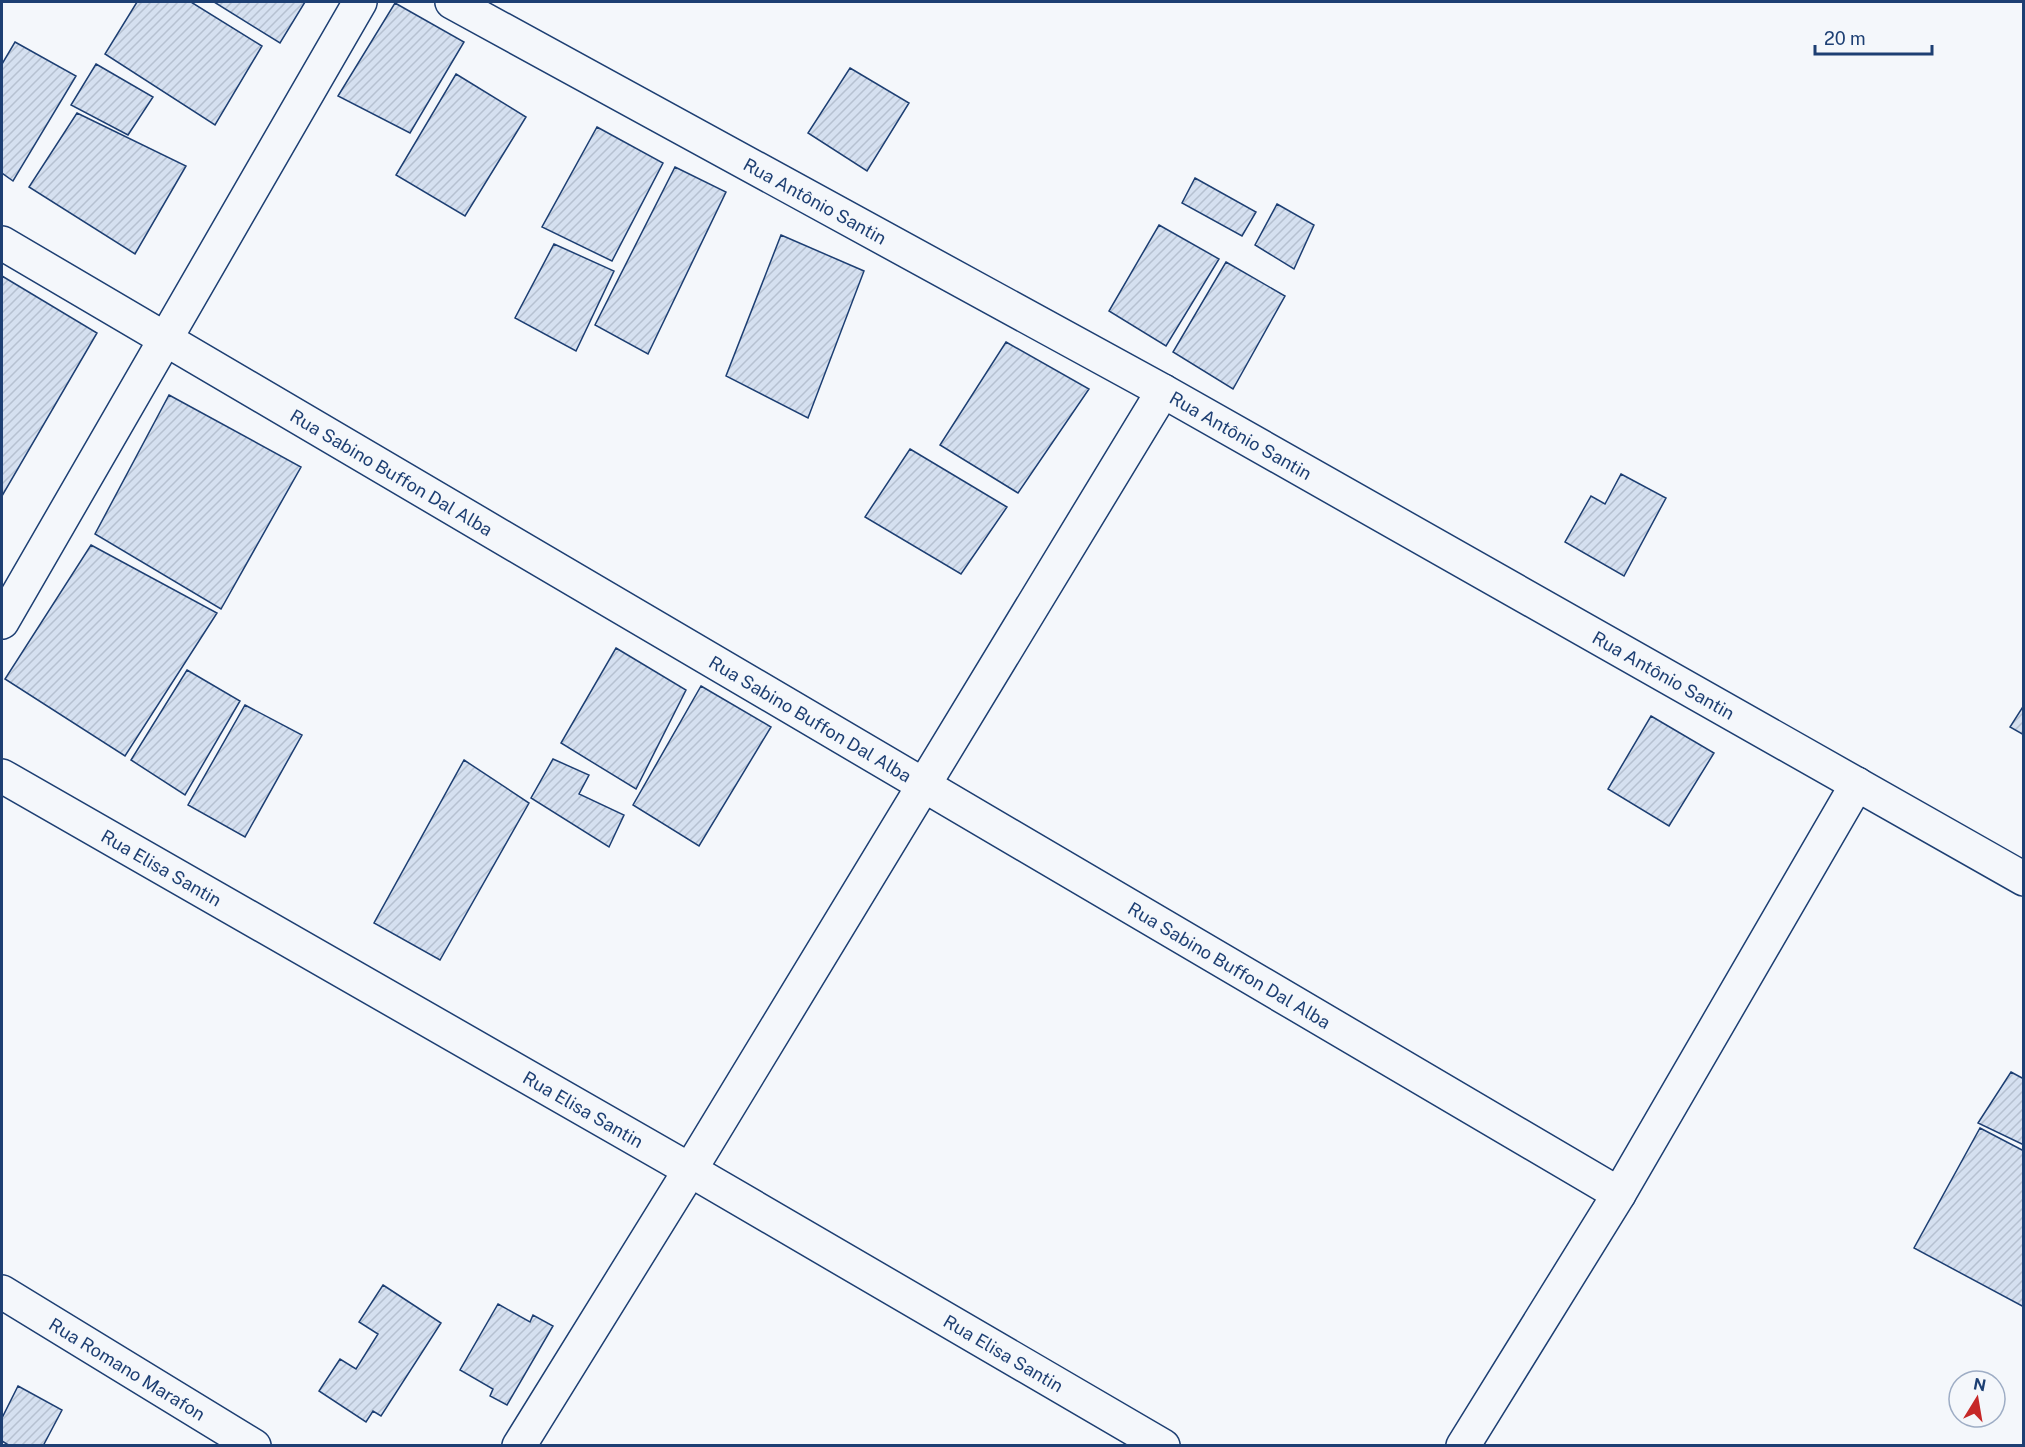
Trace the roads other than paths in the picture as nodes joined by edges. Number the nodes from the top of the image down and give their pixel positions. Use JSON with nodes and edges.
{"nodes":[{"id":1,"x":360,"y":2,"type":"edge"},
{"id":2,"x":452,"y":2,"type":"edge"},
{"id":3,"x":2,"y":243,"type":"edge"},
{"id":4,"x":166,"y":339,"type":"junction"},
{"id":5,"x":1163,"y":392,"type":"junction"},
{"id":6,"x":2,"y":622,"type":"edge"},
{"id":7,"x":2,"y":776,"type":"edge"},
{"id":8,"x":1857,"y":784,"type":"junction"},
{"id":9,"x":923,"y":785,"type":"junction"},
{"id":10,"x":2024,"y":879,"type":"edge"},
{"id":11,"x":690,"y":1170,"type":"junction"},
{"id":12,"x":1618,"y":1194,"type":"junction"},
{"id":13,"x":2,"y":1292,"type":"edge"},
{"id":14,"x":254,"y":1446,"type":"edge"},
{"id":15,"x":519,"y":1446,"type":"edge"},
{"id":16,"x":1162,"y":1446,"type":"edge"},
{"id":17,"x":1463,"y":1446,"type":"edge"}],
"edges":[{"from":1,"to":4,"type":"street"},
{"from":2,"to":5,"type":"street","name":"Rua Antônio Santin"},
{"from":3,"to":4,"type":"street","name":"Rua Sabino Buffon Dal Alba"},
{"from":4,"to":6,"type":"street"},
{"from":4,"to":9,"type":"street","name":"Rua Sabino Buffon Dal Alba"},
{"from":5,"to":8,"type":"street","name":"Rua Antônio Santin"},
{"from":5,"to":9,"type":"street"},
{"from":7,"to":11,"type":"street","name":"Rua Elisa Santin"},
{"from":8,"to":10,"type":"street","name":"Rua Antônio Santin"},
{"from":8,"to":12,"type":"street"},
{"from":9,"to":11,"type":"street"},
{"from":9,"to":12,"type":"street","name":"Rua Sabino Buffon Dal Alba"},
{"from":11,"to":15,"type":"street"},
{"from":11,"to":16,"type":"street","name":"Rua Elisa Santin"},
{"from":12,"to":17,"type":"street"},
{"from":13,"to":14,"type":"street","name":"Rua Romano Marafon"}]}
